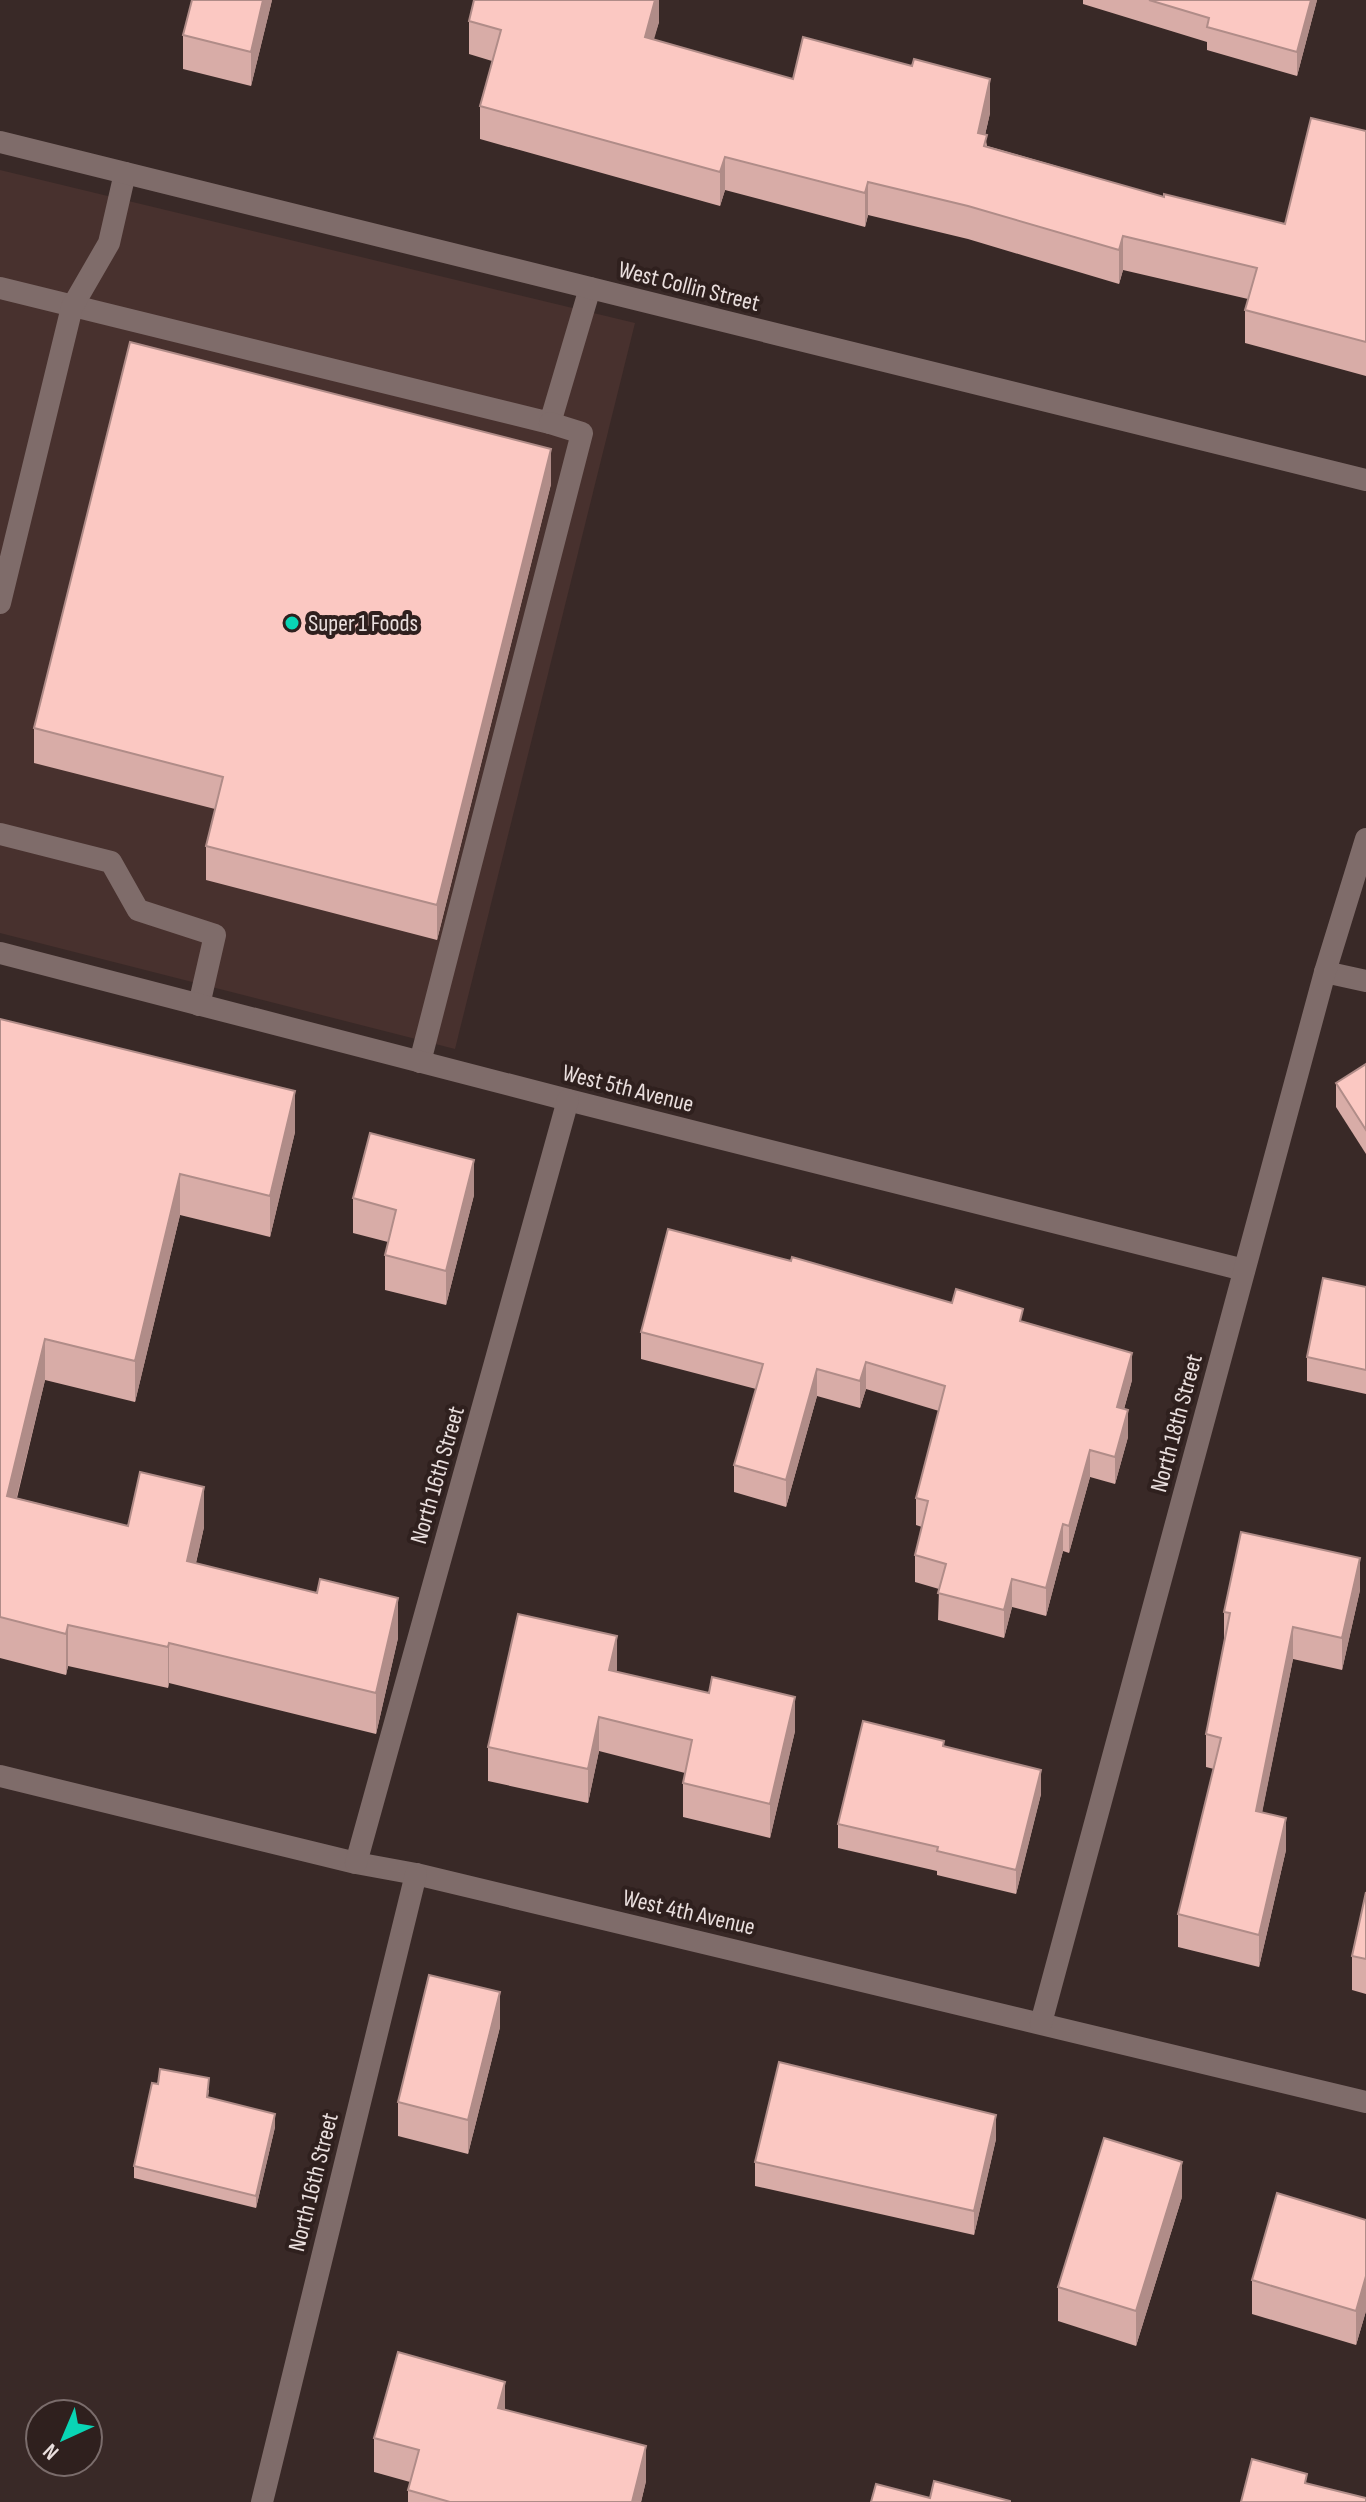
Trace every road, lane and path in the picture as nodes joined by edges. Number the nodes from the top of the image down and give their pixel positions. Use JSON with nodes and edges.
{"nodes":[{"id":1,"x":0,"y":142,"type":"edge"},
{"id":2,"x":125,"y":173,"type":"junction"},
{"id":3,"x":0,"y":288,"type":"edge"},
{"id":4,"x":590,"y":288,"type":"junction"},
{"id":5,"x":72,"y":307,"type":"junction"},
{"id":6,"x":550,"y":423,"type":"junction"},
{"id":7,"x":1366,"y":480,"type":"edge"},
{"id":8,"x":0,"y":603,"type":"edge"},
{"id":9,"x":0,"y":834,"type":"edge"},
{"id":10,"x":1366,"y":839,"type":"edge"},
{"id":11,"x":0,"y":953,"type":"edge"},
{"id":12,"x":1325,"y":972,"type":"junction"},
{"id":13,"x":1366,"y":981,"type":"edge"},
{"id":14,"x":199,"y":1005,"type":"junction"},
{"id":15,"x":420,"y":1062,"type":"junction"},
{"id":16,"x":568,"y":1100,"type":"junction"},
{"id":17,"x":1244,"y":1270,"type":"junction"},
{"id":18,"x":0,"y":1776,"type":"edge"},
{"id":19,"x":356,"y":1863,"type":"junction"},
{"id":20,"x":416,"y":1874,"type":"junction"},
{"id":21,"x":1041,"y":2023,"type":"junction"},
{"id":22,"x":1366,"y":2102,"type":"edge"},
{"id":23,"x":262,"y":2502,"type":"edge"}],
"edges":[{"from":1,"to":2,"type":"street","name":"West Collin Street"},
{"from":2,"to":4,"type":"street","name":"West Collin Street"},
{"from":2,"to":5,"type":"street"},
{"from":3,"to":5,"type":"street"},
{"from":4,"to":6,"type":"street"},
{"from":4,"to":7,"type":"street","name":"West Collin Street"},
{"from":5,"to":6,"type":"street"},
{"from":5,"to":8,"type":"street"},
{"from":6,"to":15,"type":"street"},
{"from":9,"to":14,"type":"street"},
{"from":10,"to":12,"type":"street","name":"North 18th Street"},
{"from":11,"to":14,"type":"street","name":"West 5th Avenue"},
{"from":12,"to":13,"type":"street"},
{"from":12,"to":17,"type":"street","name":"North 18th Street"},
{"from":14,"to":15,"type":"street","name":"West 5th Avenue"},
{"from":15,"to":16,"type":"street","name":"West 5th Avenue"},
{"from":16,"to":17,"type":"street","name":"West 5th Avenue"},
{"from":16,"to":19,"type":"street","name":"North 16th Street"},
{"from":17,"to":21,"type":"street","name":"North 18th Street"},
{"from":18,"to":19,"type":"street","name":"West 4th Avenue"},
{"from":19,"to":20,"type":"street","name":"West 4th Avenue"},
{"from":20,"to":21,"type":"street","name":"West 4th Avenue"},
{"from":20,"to":23,"type":"street","name":"North 16th Street"},
{"from":21,"to":22,"type":"street","name":"West 4th Avenue"}]}
